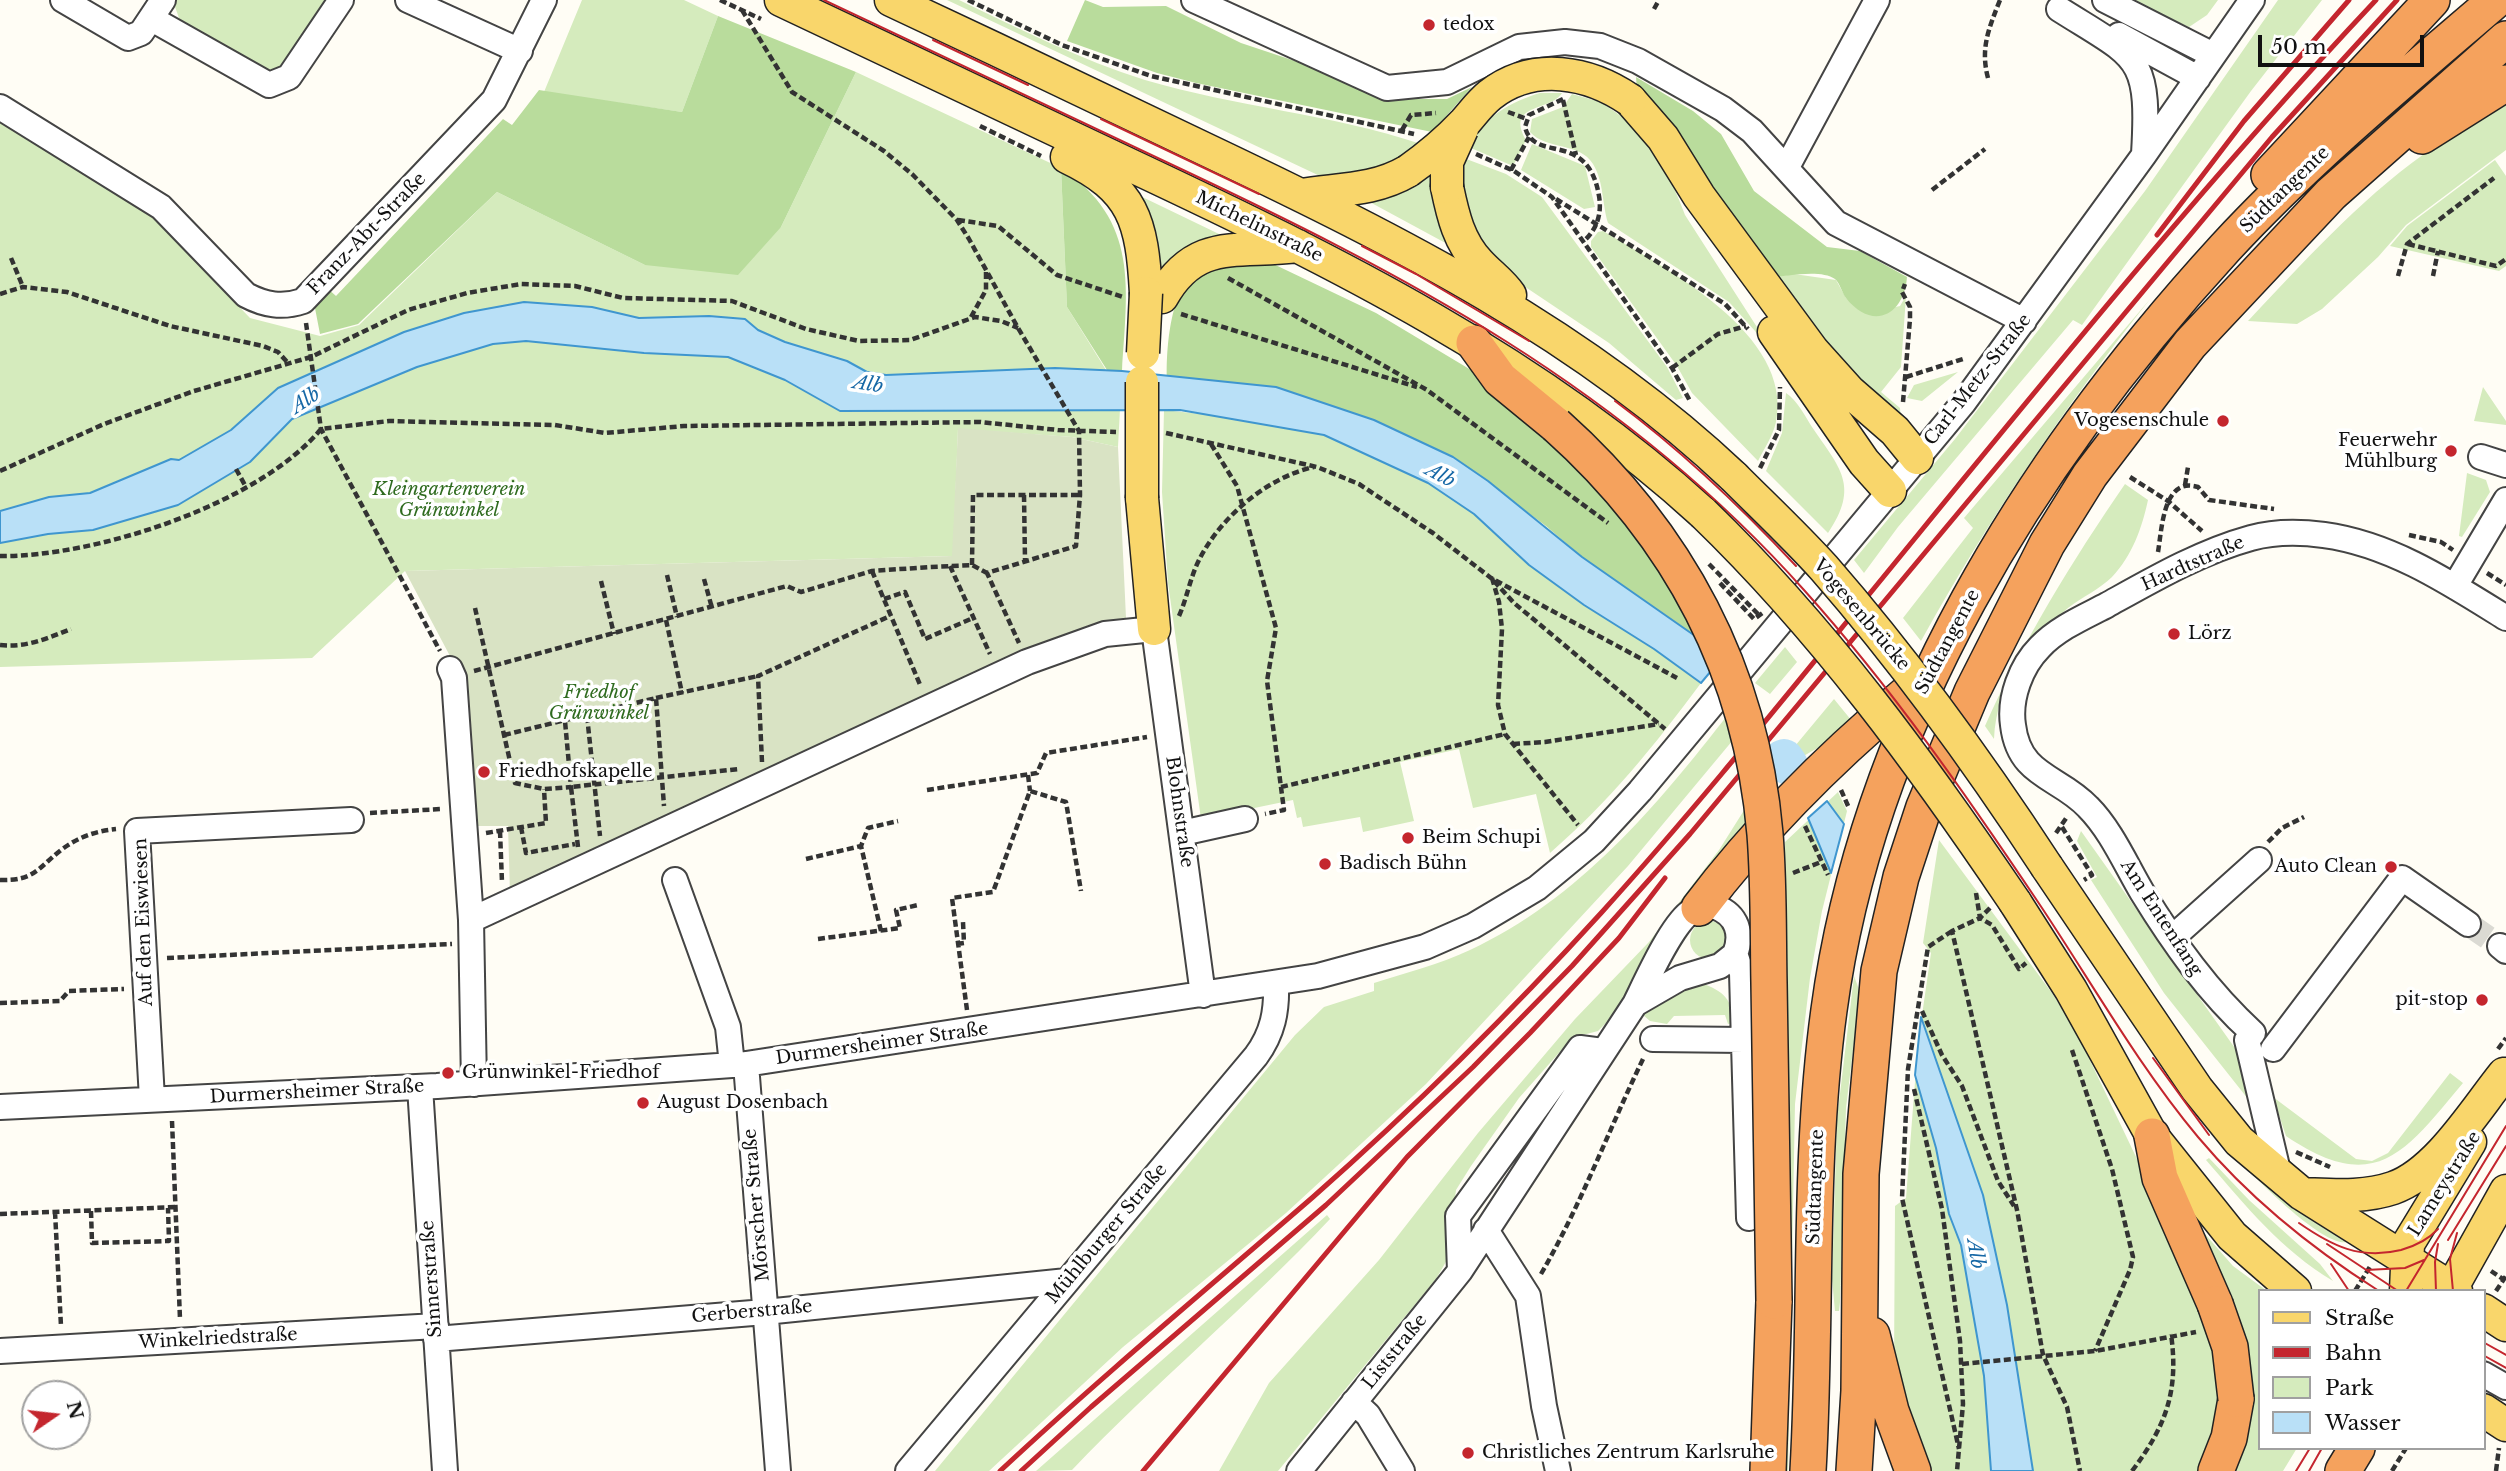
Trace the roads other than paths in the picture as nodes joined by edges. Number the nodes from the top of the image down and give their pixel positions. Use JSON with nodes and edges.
{"nodes":[{"id":1,"x":63,"y":0,"type":"edge"},
{"id":2,"x":341,"y":0,"type":"edge"},
{"id":3,"x":408,"y":0,"type":"edge"},
{"id":4,"x":544,"y":0,"type":"edge"},
{"id":5,"x":891,"y":0,"type":"edge"},
{"id":6,"x":1194,"y":0,"type":"edge"},
{"id":7,"x":1877,"y":0,"type":"edge"},
{"id":8,"x":2105,"y":0,"type":"edge"},
{"id":9,"x":2252,"y":0,"type":"edge"},
{"id":10,"x":2432,"y":0,"type":"edge"},
{"id":11,"x":2497,"y":0,"type":"edge"},
{"id":12,"x":2049,"y":4,"type":"edge"},
{"id":13,"x":158,"y":9,"type":"edge"},
{"id":14,"x":774,"y":11,"type":"edge"},
{"id":15,"x":2506,"y":39,"type":"edge"},
{"id":16,"x":520,"y":51,"type":"junction"},
{"id":17,"x":2213,"y":55,"type":"junction"},
{"id":18,"x":2198,"y":78,"type":"junction"},
{"id":19,"x":2506,"y":83,"type":"edge"},
{"id":20,"x":0,"y":107,"type":"edge"},
{"id":21,"x":1014,"y":110,"type":"junction"},
{"id":22,"x":1464,"y":123,"type":"junction"},
{"id":23,"x":2144,"y":155,"type":"junction"},
{"id":24,"x":1787,"y":167,"type":"junction"},
{"id":25,"x":2358,"y":172,"type":"junction"},
{"id":26,"x":1300,"y":195,"type":"junction"},
{"id":27,"x":1699,"y":196,"type":"junction"},
{"id":28,"x":1299,"y":246,"type":"junction"},
{"id":29,"x":2226,"y":247,"type":"junction"},
{"id":30,"x":1154,"y":295,"type":"junction"},
{"id":31,"x":1525,"y":316,"type":"junction"},
{"id":32,"x":2024,"y":321,"type":"junction"},
{"id":33,"x":1474,"y":343,"type":"junction"},
{"id":34,"x":2481,"y":457,"type":"dead end"},
{"id":35,"x":1917,"y":458,"type":"junction"},
{"id":36,"x":2506,"y":465,"type":"edge"},
{"id":37,"x":1890,"y":491,"type":"junction"},
{"id":38,"x":2506,"y":500,"type":"edge"},
{"id":39,"x":2455,"y":586,"type":"junction"},
{"id":40,"x":2506,"y":618,"type":"edge"},
{"id":41,"x":1154,"y":629,"type":"junction"},
{"id":42,"x":1934,"y":662,"type":"junction"},
{"id":43,"x":452,"y":673,"type":"road end"},
{"id":44,"x":2020,"y":679,"type":"joint"},
{"id":45,"x":1681,"y":742,"type":"joint"},
{"id":46,"x":1245,"y":819,"type":"dead end"},
{"id":47,"x":351,"y":820,"type":"road end"},
{"id":48,"x":1182,"y":833,"type":"junction"},
{"id":49,"x":2265,"y":850,"type":"road end"},
{"id":50,"x":675,"y":880,"type":"dead end"},
{"id":51,"x":1688,"y":918,"type":"junction"},
{"id":52,"x":471,"y":920,"type":"junction"},
{"id":53,"x":2468,"y":924,"type":"tunnel mouth"},
{"id":54,"x":2172,"y":938,"type":"junction"},
{"id":55,"x":1735,"y":954,"type":"junction"},
{"id":56,"x":1712,"y":968,"type":"junction"},
{"id":57,"x":1276,"y":983,"type":"junction"},
{"id":58,"x":1203,"y":995,"type":"junction"},
{"id":59,"x":1635,"y":1004,"type":"junction"},
{"id":60,"x":1653,"y":1039,"type":"dead end"},
{"id":61,"x":1744,"y":1040,"type":"junction"},
{"id":62,"x":2273,"y":1049,"type":"dead end"},
{"id":63,"x":1603,"y":1051,"type":"junction"},
{"id":64,"x":739,"y":1065,"type":"junction"},
{"id":65,"x":2501,"y":1067,"type":"edge"},
{"id":66,"x":474,"y":1084,"type":"junction"},
{"id":67,"x":420,"y":1087,"type":"junction"},
{"id":68,"x":161,"y":1099,"type":"junction"},
{"id":69,"x":0,"y":1107,"type":"edge"},
{"id":70,"x":2152,"y":1136,"type":"junction"},
{"id":71,"x":2290,"y":1172,"type":"junction"},
{"id":72,"x":2506,"y":1191,"type":"edge"},
{"id":73,"x":1749,"y":1218,"type":"dead end"},
{"id":74,"x":1486,"y":1230,"type":"junction"},
{"id":75,"x":1460,"y":1271,"type":"junction"},
{"id":76,"x":2406,"y":1275,"type":"edge"},
{"id":77,"x":1067,"y":1281,"type":"junction"},
{"id":78,"x":1859,"y":1284,"type":"junction"},
{"id":79,"x":2293,"y":1289,"type":"edge"},
{"id":80,"x":2450,"y":1289,"type":"edge"},
{"id":81,"x":2454,"y":1289,"type":"edge"},
{"id":82,"x":765,"y":1311,"type":"junction"},
{"id":83,"x":2485,"y":1312,"type":"edge"},
{"id":84,"x":2506,"y":1325,"type":"edge"},
{"id":85,"x":436,"y":1333,"type":"junction"},
{"id":86,"x":0,"y":1351,"type":"edge"},
{"id":87,"x":2485,"y":1375,"type":"edge"},
{"id":88,"x":2506,"y":1387,"type":"edge"},
{"id":89,"x":1354,"y":1402,"type":"junction"},
{"id":90,"x":2485,"y":1413,"type":"edge"},
{"id":91,"x":2503,"y":1436,"type":"edge"},
{"id":92,"x":2356,"y":1450,"type":"edge"},
{"id":93,"x":445,"y":1471,"type":"edge"},
{"id":94,"x":778,"y":1471,"type":"edge"},
{"id":95,"x":908,"y":1471,"type":"edge"},
{"id":96,"x":1299,"y":1471,"type":"edge"},
{"id":97,"x":1402,"y":1471,"type":"edge"},
{"id":98,"x":1558,"y":1471,"type":"edge"},
{"id":99,"x":1768,"y":1471,"type":"edge"},
{"id":100,"x":1808,"y":1471,"type":"edge"},
{"id":101,"x":1854,"y":1471,"type":"edge"},
{"id":102,"x":1913,"y":1471,"type":"edge"},
{"id":103,"x":2216,"y":1471,"type":"edge"},
{"id":104,"x":2343,"y":1471,"type":"edge"}],
"edges":[{"from":1,"to":13,"type":"street"},
{"from":2,"to":13,"type":"street"},
{"from":3,"to":16,"type":"street"},
{"from":4,"to":16,"type":"street","name":"Franz-Abt-Straße"},
{"from":5,"to":26,"type":"main road"},
{"from":6,"to":24,"type":"street"},
{"from":7,"to":24,"type":"street"},
{"from":8,"to":17,"type":"street"},
{"from":9,"to":17,"type":"street","name":"Carl-Metz-Straße"},
{"from":10,"to":29,"type":"highway"},
{"from":11,"to":29,"type":"highway","name":"Südtangente"},
{"from":12,"to":18,"type":"street"},
{"from":12,"to":23,"type":"street"},
{"from":14,"to":21,"type":"main road","name":"Michelinstraße"},
{"from":15,"to":25,"type":"highway","name":"Südtangente"},
{"from":16,"to":20,"type":"street","name":"Franz-Abt-Straße"},
{"from":17,"to":18,"type":"street","name":"Carl-Metz-Straße"},
{"from":18,"to":23,"type":"street","name":"Carl-Metz-Straße"},
{"from":19,"to":25,"type":"highway"},
{"from":21,"to":28,"type":"main road","name":"Michelinstraße"},
{"from":21,"to":30,"type":"main road"},
{"from":22,"to":26,"type":"main road","bridge":true},
{"from":22,"to":27,"type":"main road","bridge":true},
{"from":22,"to":31,"type":"main road","bridge":true},
{"from":23,"to":32,"type":"street","name":"Carl-Metz-Straße"},
{"from":24,"to":32,"type":"street"},
{"from":25,"to":78,"type":"highway","name":"Südtangente"},
{"from":26,"to":31,"type":"main road"},
{"from":27,"to":35,"type":"main road"},
{"from":27,"to":37,"type":"main road"},
{"from":28,"to":30,"type":"main road"},
{"from":28,"to":33,"type":"main road","name":"Michelinstraße"},
{"from":29,"to":42,"type":"highway","name":"Südtangente"},
{"from":30,"to":41,"type":"main road","bridge":true},
{"from":31,"to":71,"type":"main road","name":"Vogesenbrücke","bridge":true},
{"from":32,"to":35,"type":"street","name":"Carl-Metz-Straße"},
{"from":33,"to":70,"type":"main road","name":"Michelinstraße","bridge":true},
{"from":33,"to":99,"type":"highway","bridge":true},
{"from":34,"to":36,"type":"street"},
{"from":35,"to":37,"type":"street","name":"Carl-Metz-Straße"},
{"from":37,"to":45,"type":"street","name":"Carl-Metz-Straße"},
{"from":38,"to":39,"type":"street"},
{"from":39,"to":40,"type":"street","name":"Hardtstraße"},
{"from":39,"to":44,"type":"street","name":"Hardtstraße"},
{"from":41,"to":48,"type":"street","name":"Blohnstraße"},
{"from":41,"to":52,"type":"street"},
{"from":42,"to":51,"type":"highway"},
{"from":42,"to":100,"type":"highway","name":"Südtangente"},
{"from":43,"to":52,"type":"street"},
{"from":44,"to":54,"type":"street","name":"Am Entenfang"},
{"from":45,"to":57,"type":"street","name":"Durmersheimer Straße"},
{"from":46,"to":48,"type":"street"},
{"from":47,"to":68,"type":"street","name":"Auf den Eiswiesen"},
{"from":48,"to":58,"type":"street","name":"Blohnstraße"},
{"from":49,"to":54,"type":"street"},
{"from":50,"to":64,"type":"street","name":"Mörscher Straße"},
{"from":51,"to":55,"type":"street"},
{"from":51,"to":56,"type":"street"},
{"from":51,"to":59,"type":"street","name":"Liststraße"},
{"from":52,"to":66,"type":"street"},
{"from":53,"to":62,"type":"street"},
{"from":54,"to":71,"type":"street","name":"Am Entenfang"},
{"from":55,"to":56,"type":"street","name":"Liststraße"},
{"from":55,"to":61,"type":"street"},
{"from":56,"to":59,"type":"street","name":"Liststraße"},
{"from":57,"to":58,"type":"street","name":"Durmersheimer Straße"},
{"from":57,"to":77,"type":"street","name":"Mühlburger Straße"},
{"from":58,"to":64,"type":"street","name":"Durmersheimer Straße"},
{"from":59,"to":63,"type":"street","name":"Liststraße"},
{"from":60,"to":61,"type":"street"},
{"from":61,"to":73,"type":"street"},
{"from":63,"to":74,"type":"street","name":"Liststraße"},
{"from":63,"to":75,"type":"street"},
{"from":64,"to":66,"type":"street","name":"Durmersheimer Straße"},
{"from":64,"to":82,"type":"street","name":"Mörscher Straße"},
{"from":65,"to":71,"type":"main road"},
{"from":65,"to":76,"type":"main road","name":"Lameystraße"},
{"from":66,"to":67,"type":"street","name":"Durmersheimer Straße"},
{"from":67,"to":68,"type":"street","name":"Durmersheimer Straße"},
{"from":67,"to":85,"type":"street","name":"Sinnerstraße"},
{"from":68,"to":69,"type":"street","name":"Durmersheimer Straße"},
{"from":70,"to":79,"type":"main road"},
{"from":70,"to":103,"type":"highway","bridge":true},
{"from":71,"to":76,"type":"main road"},
{"from":72,"to":81,"type":"main road"},
{"from":74,"to":75,"type":"street","name":"Liststraße"},
{"from":74,"to":98,"type":"street"},
{"from":75,"to":89,"type":"street","name":"Liststraße"},
{"from":76,"to":80,"type":"main road"},
{"from":77,"to":82,"type":"street","name":"Gerberstraße"},
{"from":77,"to":95,"type":"street","name":"Mühlburger Straße"},
{"from":78,"to":101,"type":"highway","name":"Südtangente"},
{"from":78,"to":102,"type":"highway"},
{"from":82,"to":85,"type":"street","name":"Gerberstraße"},
{"from":82,"to":94,"type":"street","name":"Mörscher Straße"},
{"from":83,"to":84,"type":"main road"},
{"from":85,"to":86,"type":"street","name":"Winkelriedstraße"},
{"from":85,"to":93,"type":"street","name":"Sinnerstraße"},
{"from":87,"to":88,"type":"street"},
{"from":89,"to":96,"type":"street","name":"Liststraße"},
{"from":89,"to":97,"type":"street"},
{"from":90,"to":91,"type":"main road"},
{"from":92,"to":104,"type":"highway"}]}
